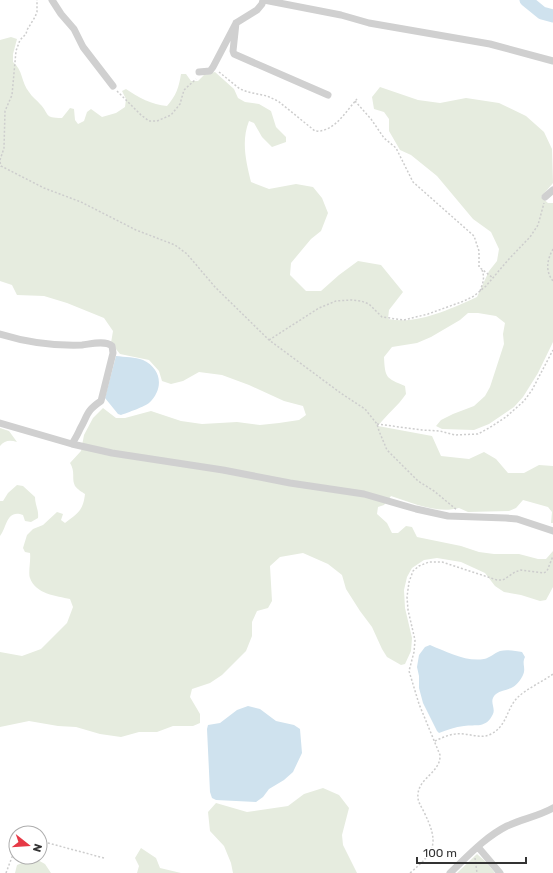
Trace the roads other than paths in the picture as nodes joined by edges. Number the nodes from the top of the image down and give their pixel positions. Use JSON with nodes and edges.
{"nodes":[{"id":1,"x":52,"y":0,"type":"edge"},
{"id":2,"x":263,"y":0,"type":"edge"},
{"id":3,"x":236,"y":23,"type":"junction"},
{"id":4,"x":553,"y":61,"type":"edge"},
{"id":5,"x":199,"y":72,"type":"road end"},
{"id":6,"x":113,"y":86,"type":"road end"},
{"id":7,"x":328,"y":95,"type":"dead end"},
{"id":8,"x":553,"y":190,"type":"edge"},
{"id":9,"x":545,"y":197,"type":"road end"},
{"id":10,"x":0,"y":334,"type":"edge"},
{"id":11,"x":0,"y":423,"type":"edge"},
{"id":12,"x":72,"y":444,"type":"junction"},
{"id":13,"x":553,"y":531,"type":"edge"},
{"id":14,"x":553,"y":808,"type":"edge"},
{"id":15,"x":476,"y":849,"type":"junction"},
{"id":16,"x":450,"y":873,"type":"edge"},
{"id":17,"x":500,"y":873,"type":"edge"}],
"edges":[{"from":1,"to":6,"type":"street"},
{"from":2,"to":3,"type":"street"},
{"from":2,"to":4,"type":"street"},
{"from":3,"to":5,"type":"street"},
{"from":3,"to":7,"type":"street"},
{"from":8,"to":9,"type":"street"},
{"from":10,"to":12,"type":"street"},
{"from":11,"to":12,"type":"street"},
{"from":12,"to":13,"type":"street"},
{"from":14,"to":15,"type":"street"},
{"from":15,"to":16,"type":"street"},
{"from":15,"to":17,"type":"street"}]}
